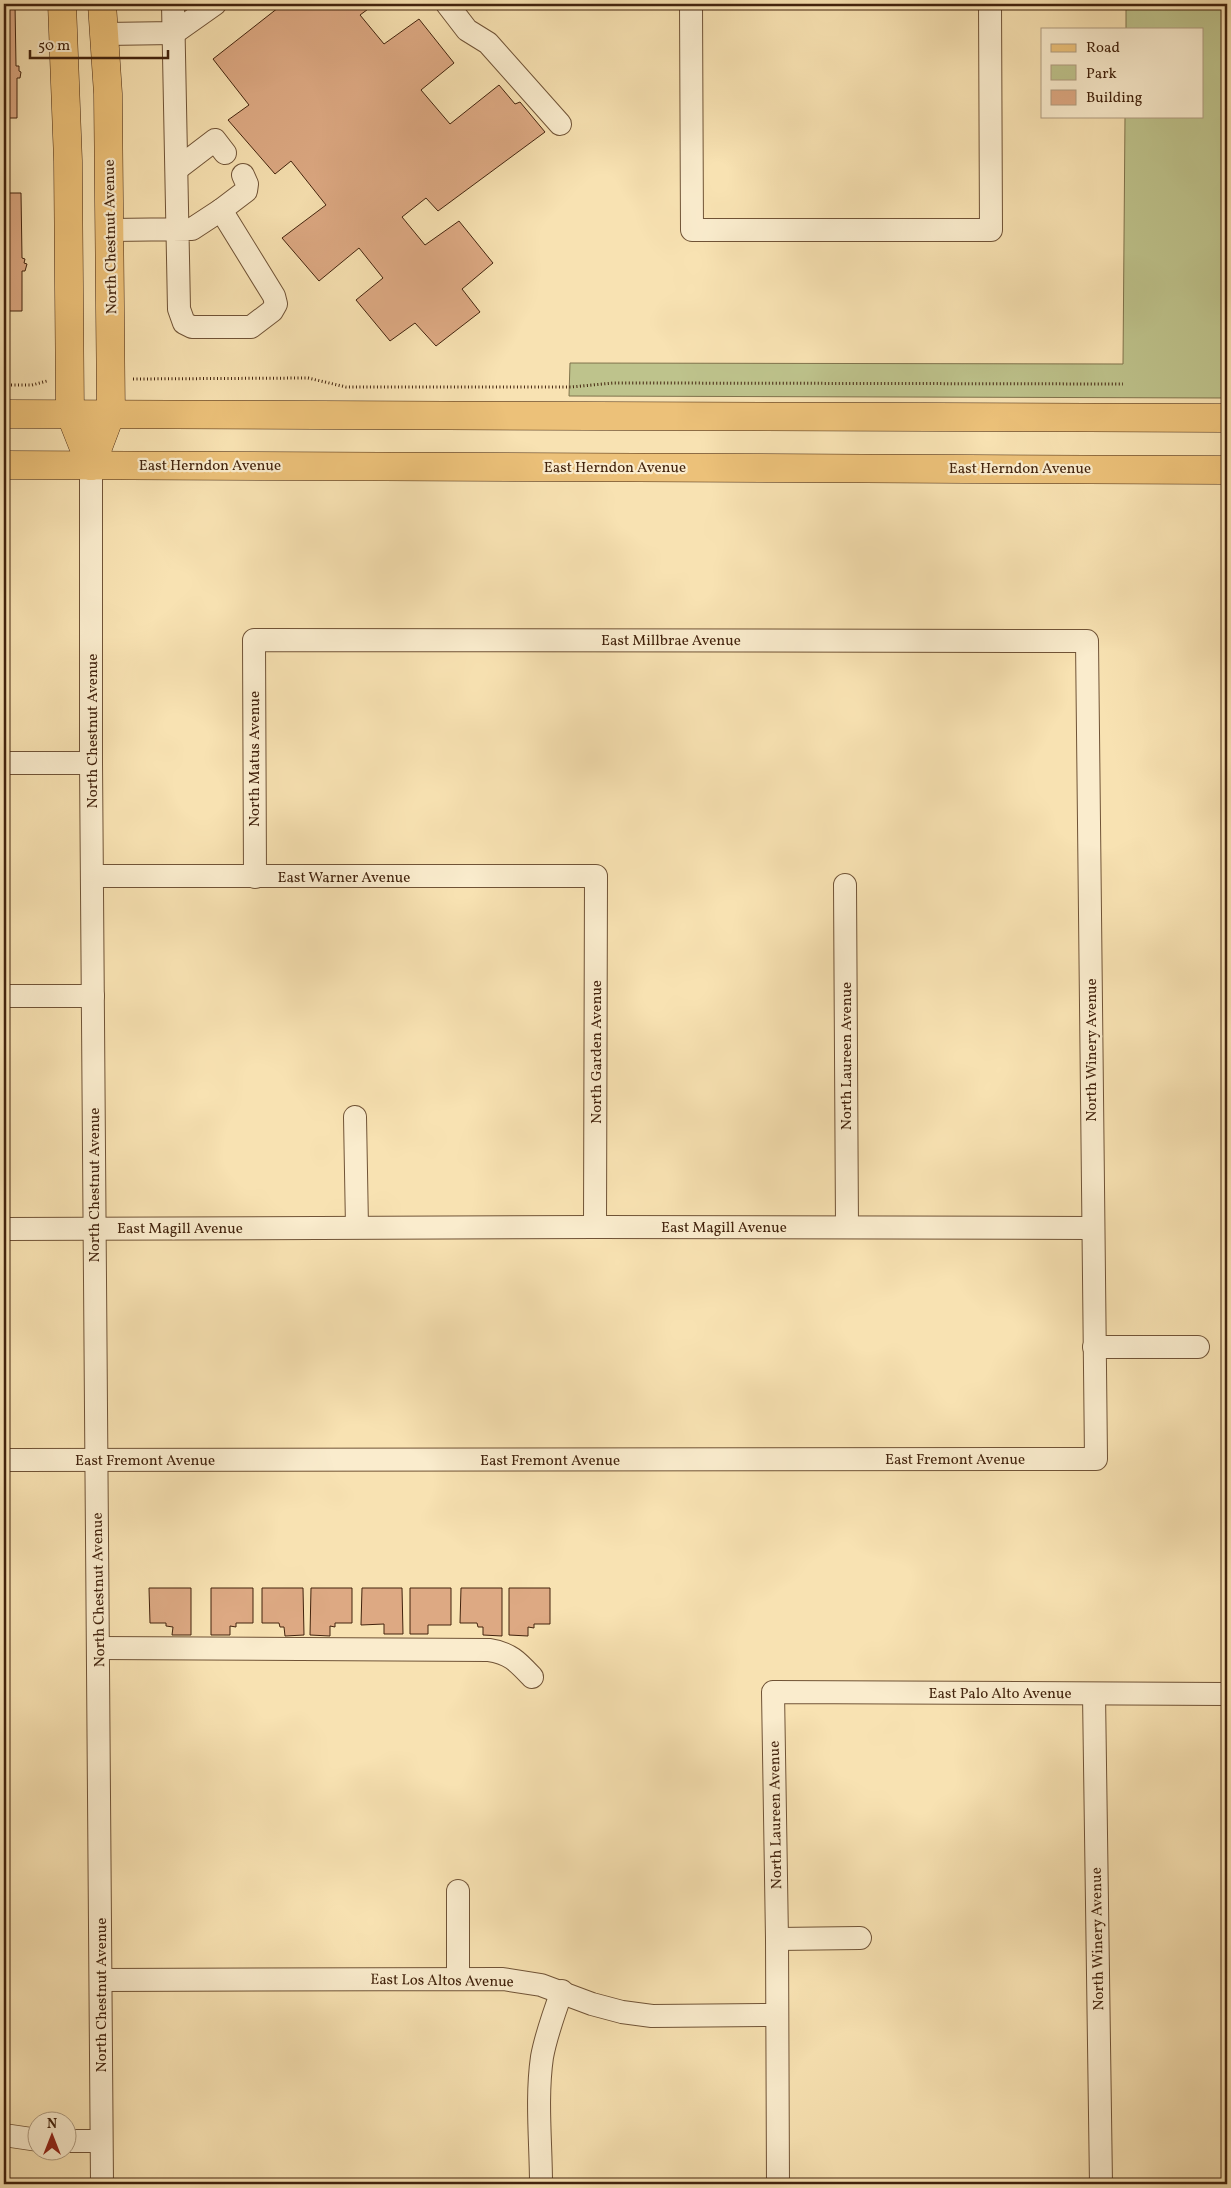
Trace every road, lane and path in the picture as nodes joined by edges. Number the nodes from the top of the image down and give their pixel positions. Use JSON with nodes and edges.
{"nodes":[{"id":1,"x":62,"y":4,"type":"edge"},
{"id":2,"x":85,"y":4,"type":"edge"},
{"id":3,"x":102,"y":4,"type":"edge"},
{"id":4,"x":173,"y":4,"type":"edge"},
{"id":5,"x":215,"y":4,"type":"edge"},
{"id":6,"x":447,"y":4,"type":"edge"},
{"id":7,"x":691,"y":4,"type":"edge"},
{"id":8,"x":990,"y":4,"type":"edge"},
{"id":9,"x":174,"y":33,"type":"junction"},
{"id":10,"x":105,"y":34,"type":"junction"},
{"id":11,"x":560,"y":124,"type":"dead end"},
{"id":12,"x":225,"y":153,"type":"dead end"},
{"id":13,"x":177,"y":170,"type":"junction"},
{"id":14,"x":243,"y":175,"type":"dead end"},
{"id":15,"x":221,"y":210,"type":"junction"},
{"id":16,"x":110,"y":230,"type":"junction"},
{"id":17,"x":178,"y":230,"type":"junction"},
{"id":18,"x":137,"y":379,"type":"dead end"},
{"id":19,"x":42,"y":381,"type":"dead end"},
{"id":20,"x":1123,"y":384,"type":"dead end"},
{"id":21,"x":4,"y":385,"type":"edge"},
{"id":22,"x":111,"y":413,"type":"junction"},
{"id":23,"x":4,"y":414,"type":"edge"},
{"id":24,"x":70,"y":414,"type":"junction"},
{"id":25,"x":1227,"y":418,"type":"edge"},
{"id":26,"x":4,"y":465,"type":"edge"},
{"id":27,"x":91,"y":466,"type":"junction"},
{"id":28,"x":1227,"y":470,"type":"edge"},
{"id":29,"x":254,"y":640,"type":"joint"},
{"id":30,"x":1087,"y":641,"type":"joint"},
{"id":31,"x":4,"y":764,"type":"edge"},
{"id":32,"x":91,"y":764,"type":"junction"},
{"id":33,"x":92,"y":876,"type":"junction"},
{"id":34,"x":596,"y":876,"type":"joint"},
{"id":35,"x":254,"y":877,"type":"junction"},
{"id":36,"x":845,"y":885,"type":"dead end"},
{"id":37,"x":4,"y":996,"type":"edge"},
{"id":38,"x":93,"y":996,"type":"junction"},
{"id":39,"x":355,"y":1117,"type":"dead end"},
{"id":40,"x":357,"y":1227,"type":"junction"},
{"id":41,"x":595,"y":1227,"type":"junction"},
{"id":42,"x":847,"y":1227,"type":"junction"},
{"id":43,"x":1092,"y":1228,"type":"junction"},
{"id":44,"x":4,"y":1229,"type":"edge"},
{"id":45,"x":94,"y":1229,"type":"junction"},
{"id":46,"x":1094,"y":1347,"type":"junction"},
{"id":47,"x":1198,"y":1347,"type":"dead end"},
{"id":48,"x":1096,"y":1459,"type":"joint"},
{"id":49,"x":4,"y":1460,"type":"edge"},
{"id":50,"x":96,"y":1460,"type":"junction"},
{"id":51,"x":98,"y":1648,"type":"junction"},
{"id":52,"x":532,"y":1677,"type":"dead end"},
{"id":53,"x":773,"y":1692,"type":"joint"},
{"id":54,"x":1094,"y":1694,"type":"junction"},
{"id":55,"x":1227,"y":1694,"type":"edge"},
{"id":56,"x":458,"y":1892,"type":"dead end"},
{"id":57,"x":860,"y":1938,"type":"dead end"},
{"id":58,"x":777,"y":1939,"type":"junction"},
{"id":59,"x":458,"y":1979,"type":"junction"},
{"id":60,"x":101,"y":1980,"type":"junction"},
{"id":61,"x":562,"y":1991,"type":"junction"},
{"id":62,"x":777,"y":2014,"type":"junction"},
{"id":63,"x":4,"y":2135,"type":"edge"},
{"id":64,"x":28,"y":2139,"type":"edge"},
{"id":65,"x":78,"y":2141,"type":"edge"},
{"id":66,"x":102,"y":2141,"type":"junction"},
{"id":67,"x":102,"y":2184,"type":"edge"},
{"id":68,"x":541,"y":2184,"type":"edge"},
{"id":69,"x":778,"y":2184,"type":"edge"},
{"id":70,"x":1101,"y":2184,"type":"edge"}],
"edges":[{"from":1,"to":24,"type":"main road","name":"North Chestnut Avenue"},
{"from":2,"to":10,"type":"main road"},
{"from":3,"to":10,"type":"main road","name":"North Chestnut Avenue"},
{"from":4,"to":9,"type":"street"},
{"from":5,"to":9,"type":"street"},
{"from":6,"to":11,"type":"street"},
{"from":7,"to":8,"type":"street"},
{"from":9,"to":10,"type":"street"},
{"from":9,"to":13,"type":"street"},
{"from":10,"to":16,"type":"main road","name":"North Chestnut Avenue"},
{"from":12,"to":13,"type":"street"},
{"from":13,"to":17,"type":"street"},
{"from":14,"to":15,"type":"street"},
{"from":15,"to":17,"type":"street"},
{"from":15,"to":17,"type":"street"},
{"from":16,"to":17,"type":"street"},
{"from":16,"to":22,"type":"main road","name":"North Chestnut Avenue"},
{"from":18,"to":20,"type":"path"},
{"from":19,"to":21,"type":"path"},
{"from":22,"to":24,"type":"main road"},
{"from":22,"to":25,"type":"main road"},
{"from":22,"to":27,"type":"main road","name":"North Chestnut Avenue"},
{"from":23,"to":24,"type":"main road"},
{"from":24,"to":27,"type":"main road","name":"North Chestnut Avenue"},
{"from":26,"to":27,"type":"main road","name":"East Herndon Avenue"},
{"from":27,"to":28,"type":"main road","name":"East Herndon Avenue"},
{"from":27,"to":32,"type":"street","name":"North Chestnut Avenue"},
{"from":29,"to":30,"type":"street","name":"East Millbrae Avenue"},
{"from":29,"to":35,"type":"street","name":"North Matus Avenue"},
{"from":30,"to":43,"type":"street","name":"North Winery Avenue"},
{"from":31,"to":32,"type":"street"},
{"from":32,"to":33,"type":"street","name":"North Chestnut Avenue"},
{"from":33,"to":35,"type":"street","name":"East Warner Avenue"},
{"from":33,"to":38,"type":"street","name":"North Chestnut Avenue"},
{"from":34,"to":35,"type":"street","name":"East Warner Avenue"},
{"from":34,"to":41,"type":"street","name":"North Garden Avenue"},
{"from":36,"to":42,"type":"street","name":"North Laureen Avenue"},
{"from":37,"to":38,"type":"street"},
{"from":38,"to":45,"type":"street","name":"North Chestnut Avenue"},
{"from":39,"to":40,"type":"street"},
{"from":40,"to":41,"type":"street","name":"East Magill Avenue"},
{"from":40,"to":45,"type":"street","name":"East Magill Avenue"},
{"from":41,"to":42,"type":"street","name":"East Magill Avenue"},
{"from":42,"to":43,"type":"street","name":"East Magill Avenue"},
{"from":43,"to":46,"type":"street","name":"North Winery Avenue"},
{"from":44,"to":45,"type":"street","name":"East Magill Avenue"},
{"from":45,"to":50,"type":"street","name":"North Chestnut Avenue"},
{"from":46,"to":47,"type":"street"},
{"from":46,"to":48,"type":"street","name":"North Winery Avenue"},
{"from":48,"to":50,"type":"street","name":"East Fremont Avenue"},
{"from":49,"to":50,"type":"street","name":"East Fremont Avenue"},
{"from":50,"to":51,"type":"street","name":"North Chestnut Avenue"},
{"from":51,"to":52,"type":"street"},
{"from":51,"to":60,"type":"street","name":"North Chestnut Avenue"},
{"from":53,"to":54,"type":"street","name":"East Palo Alto Avenue"},
{"from":53,"to":58,"type":"street","name":"North Laureen Avenue"},
{"from":54,"to":55,"type":"street","name":"East Palo Alto Avenue"},
{"from":54,"to":70,"type":"street","name":"North Winery Avenue"},
{"from":56,"to":59,"type":"street"},
{"from":57,"to":58,"type":"street"},
{"from":58,"to":62,"type":"street","name":"North Laureen Avenue"},
{"from":59,"to":60,"type":"street","name":"East Los Altos Avenue"},
{"from":59,"to":61,"type":"street","name":"East Los Altos Avenue"},
{"from":60,"to":66,"type":"street","name":"North Chestnut Avenue"},
{"from":61,"to":62,"type":"street","name":"East Los Altos Avenue"},
{"from":61,"to":68,"type":"street"},
{"from":62,"to":69,"type":"street","name":"North Laureen Avenue"},
{"from":63,"to":64,"type":"street"},
{"from":65,"to":66,"type":"street"},
{"from":66,"to":67,"type":"street","name":"North Chestnut Avenue"}]}
